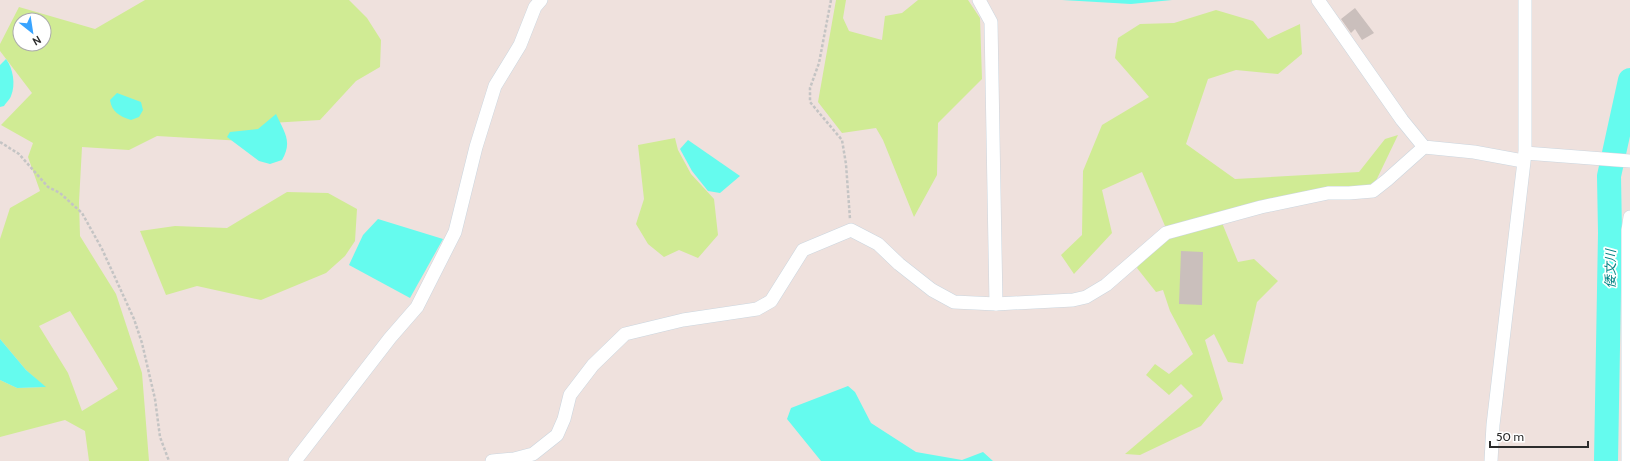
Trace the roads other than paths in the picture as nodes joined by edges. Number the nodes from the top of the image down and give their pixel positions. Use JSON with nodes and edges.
{"nodes":[{"id":1,"x":541,"y":0,"type":"edge"},
{"id":2,"x":979,"y":0,"type":"edge"},
{"id":3,"x":1318,"y":0,"type":"edge"},
{"id":4,"x":1524,"y":0,"type":"edge"},
{"id":5,"x":1424,"y":147,"type":"junction"},
{"id":6,"x":1524,"y":157,"type":"junction"},
{"id":7,"x":1630,"y":161,"type":"edge"},
{"id":8,"x":1630,"y":217,"type":"edge"},
{"id":9,"x":996,"y":304,"type":"junction"},
{"id":10,"x":295,"y":461,"type":"edge"},
{"id":11,"x":492,"y":461,"type":"edge"},
{"id":12,"x":1490,"y":461,"type":"edge"},
{"id":13,"x":1628,"y":461,"type":"edge"}],
"edges":[{"from":1,"to":10,"type":"street"},
{"from":2,"to":9,"type":"street"},
{"from":3,"to":5,"type":"street"},
{"from":4,"to":6,"type":"street"},
{"from":5,"to":6,"type":"street"},
{"from":5,"to":9,"type":"street"},
{"from":6,"to":7,"type":"street"},
{"from":6,"to":12,"type":"street"},
{"from":8,"to":13,"type":"street"},
{"from":9,"to":11,"type":"street"}]}
